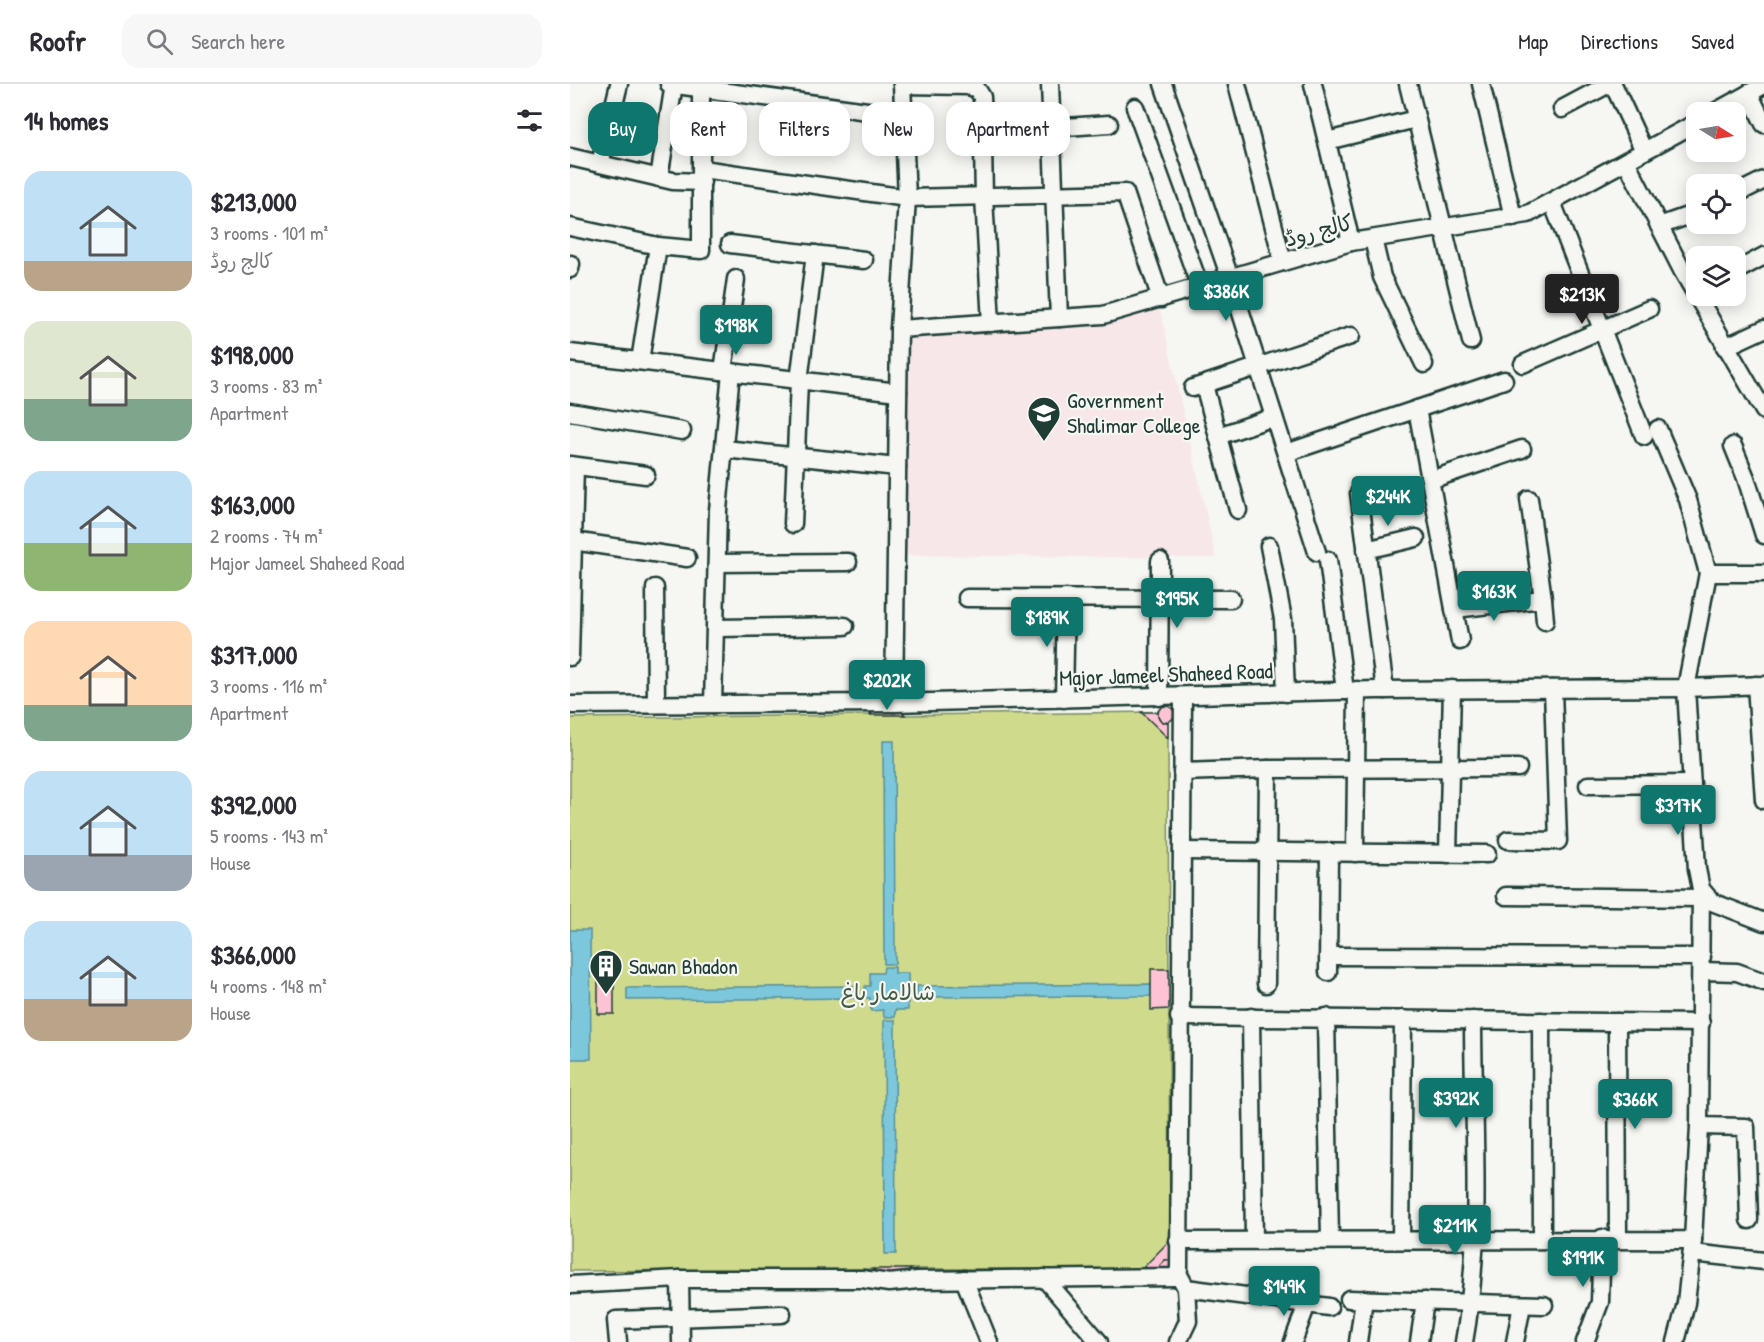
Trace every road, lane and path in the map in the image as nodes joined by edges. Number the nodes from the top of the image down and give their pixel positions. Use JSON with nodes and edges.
{"nodes":[{"id":1,"x":619,"y":84,"type":"edge"},
{"id":2,"x":669,"y":84,"type":"edge"},
{"id":3,"x":674,"y":84,"type":"edge"},
{"id":4,"x":902,"y":84,"type":"edge"},
{"id":5,"x":1050,"y":84,"type":"edge"},
{"id":6,"x":1163,"y":84,"type":"edge"},
{"id":7,"x":1237,"y":84,"type":"edge"},
{"id":8,"x":1313,"y":84,"type":"edge"},
{"id":9,"x":1408,"y":84,"type":"edge"},
{"id":10,"x":1481,"y":84,"type":"edge"},
{"id":11,"x":1611,"y":84,"type":"edge"},
{"id":12,"x":701,"y":87,"type":"junction"},
{"id":13,"x":1757,"y":89,"type":"edge"},
{"id":14,"x":903,"y":102,"type":"edge"},
{"id":15,"x":1051,"y":102,"type":"edge"},
{"id":16,"x":1733,"y":102,"type":"edge"},
{"id":17,"x":1135,"y":107,"type":"dead end"},
{"id":18,"x":1562,"y":109,"type":"dead end"},
{"id":19,"x":862,"y":110,"type":"edge"},
{"id":20,"x":1416,"y":119,"type":"junction"},
{"id":21,"x":1109,"y":124,"type":"dead end"},
{"id":22,"x":1764,"y":124,"type":"edge"},
{"id":23,"x":1070,"y":127,"type":"edge"},
{"id":24,"x":1686,"y":129,"type":"edge"},
{"id":25,"x":1327,"y":141,"type":"junction"},
{"id":26,"x":1644,"y":152,"type":"junction"},
{"id":27,"x":905,"y":156,"type":"edge"},
{"id":28,"x":1053,"y":156,"type":"edge"},
{"id":29,"x":570,"y":157,"type":"edge"},
{"id":30,"x":1626,"y":161,"type":"junction"},
{"id":31,"x":600,"y":164,"type":"junction"},
{"id":32,"x":702,"y":176,"type":"junction"},
{"id":33,"x":658,"y":178,"type":"junction"},
{"id":34,"x":1764,"y":180,"type":"edge"},
{"id":35,"x":1746,"y":189,"type":"edge"},
{"id":36,"x":1054,"y":195,"type":"junction"},
{"id":37,"x":984,"y":197,"type":"junction"},
{"id":38,"x":907,"y":198,"type":"junction"},
{"id":39,"x":1552,"y":202,"type":"junction"},
{"id":40,"x":1513,"y":217,"type":"junction"},
{"id":41,"x":1686,"y":217,"type":"edge"},
{"id":42,"x":1659,"y":226,"type":"junction"},
{"id":43,"x":570,"y":227,"type":"edge"},
{"id":44,"x":1443,"y":227,"type":"junction"},
{"id":45,"x":1373,"y":239,"type":"junction"},
{"id":46,"x":1351,"y":242,"type":"junction"},
{"id":47,"x":730,"y":243,"type":"dead end"},
{"id":48,"x":658,"y":246,"type":"junction"},
{"id":49,"x":815,"y":254,"type":"junction"},
{"id":50,"x":1764,"y":256,"type":"edge"},
{"id":51,"x":864,"y":260,"type":"dead end"},
{"id":52,"x":1283,"y":262,"type":"junction"},
{"id":53,"x":571,"y":264,"type":"edge"},
{"id":54,"x":1746,"y":266,"type":"edge"},
{"id":55,"x":570,"y":269,"type":"edge"},
{"id":56,"x":1686,"y":276,"type":"edge"},
{"id":57,"x":1230,"y":278,"type":"junction"},
{"id":58,"x":736,"y":279,"type":"dead end"},
{"id":59,"x":1200,"y":287,"type":"junction"},
{"id":60,"x":1161,"y":298,"type":"junction"},
{"id":61,"x":1703,"y":306,"type":"edge"},
{"id":62,"x":1649,"y":309,"type":"dead end"},
{"id":63,"x":1059,"y":318,"type":"junction"},
{"id":64,"x":991,"y":323,"type":"junction"},
{"id":65,"x":899,"y":329,"type":"junction"},
{"id":66,"x":1602,"y":329,"type":"junction"},
{"id":67,"x":1764,"y":329,"type":"edge"},
{"id":68,"x":1351,"y":336,"type":"dead end"},
{"id":69,"x":1472,"y":341,"type":"dead end"},
{"id":70,"x":1725,"y":347,"type":"junction"},
{"id":71,"x":570,"y":353,"type":"edge"},
{"id":72,"x":640,"y":362,"type":"junction"},
{"id":73,"x":1424,"y":364,"type":"dead end"},
{"id":74,"x":1523,"y":364,"type":"dead end"},
{"id":75,"x":1258,"y":367,"type":"junction"},
{"id":76,"x":727,"y":372,"type":"junction"},
{"id":77,"x":1504,"y":380,"type":"dead end"},
{"id":78,"x":799,"y":381,"type":"junction"},
{"id":79,"x":898,"y":392,"type":"junction"},
{"id":80,"x":1417,"y":409,"type":"junction"},
{"id":81,"x":1764,"y":411,"type":"edge"},
{"id":82,"x":570,"y":412,"type":"edge"},
{"id":83,"x":1274,"y":417,"type":"junction"},
{"id":84,"x":682,"y":431,"type":"dead end"},
{"id":85,"x":1218,"y":436,"type":"junction"},
{"id":86,"x":1733,"y":446,"type":"dead end"},
{"id":87,"x":724,"y":449,"type":"junction"},
{"id":88,"x":1522,"y":449,"type":"dead end"},
{"id":89,"x":1286,"y":453,"type":"junction"},
{"id":90,"x":796,"y":457,"type":"junction"},
{"id":91,"x":572,"y":466,"type":"edge"},
{"id":92,"x":897,"y":467,"type":"junction"},
{"id":93,"x":646,"y":475,"type":"dead end"},
{"id":94,"x":1430,"y":480,"type":"junction"},
{"id":95,"x":1359,"y":493,"type":"dead end"},
{"id":96,"x":1529,"y":499,"type":"dead end"},
{"id":97,"x":1238,"y":510,"type":"dead end"},
{"id":98,"x":794,"y":524,"type":"dead end"},
{"id":99,"x":1764,"y":535,"type":"edge"},
{"id":100,"x":1416,"y":538,"type":"dead end"},
{"id":101,"x":573,"y":541,"type":"junction"},
{"id":102,"x":1269,"y":546,"type":"dead end"},
{"id":103,"x":1366,"y":550,"type":"junction"},
{"id":104,"x":687,"y":558,"type":"dead end"},
{"id":105,"x":1160,"y":561,"type":"dead end"},
{"id":106,"x":848,"y":562,"type":"dead end"},
{"id":107,"x":718,"y":564,"type":"junction"},
{"id":108,"x":1708,"y":573,"type":"junction"},
{"id":109,"x":1764,"y":573,"type":"edge"},
{"id":110,"x":571,"y":585,"type":"edge"},
{"id":111,"x":655,"y":588,"type":"dead end"},
{"id":112,"x":967,"y":598,"type":"dead end"},
{"id":113,"x":1066,"y":598,"type":"junction"},
{"id":114,"x":1160,"y":599,"type":"junction"},
{"id":115,"x":1231,"y":599,"type":"dead end"},
{"id":116,"x":1544,"y":599,"type":"junction"},
{"id":117,"x":1454,"y":609,"type":"junction"},
{"id":118,"x":1545,"y":621,"type":"dead end"},
{"id":119,"x":845,"y":626,"type":"dead end"},
{"id":120,"x":716,"y":628,"type":"junction"},
{"id":121,"x":1460,"y":641,"type":"dead end"},
{"id":122,"x":570,"y":657,"type":"edge"},
{"id":123,"x":1760,"y":685,"type":"edge"},
{"id":124,"x":1686,"y":688,"type":"junction"},
{"id":125,"x":1452,"y":689,"type":"junction"},
{"id":126,"x":1553,"y":689,"type":"junction"},
{"id":127,"x":1385,"y":690,"type":"junction"},
{"id":128,"x":1351,"y":691,"type":"junction"},
{"id":129,"x":1287,"y":693,"type":"junction"},
{"id":130,"x":1183,"y":696,"type":"junction"},
{"id":131,"x":1160,"y":697,"type":"junction"},
{"id":132,"x":1064,"y":699,"type":"junction"},
{"id":133,"x":894,"y":703,"type":"junction"},
{"id":134,"x":656,"y":704,"type":"junction"},
{"id":135,"x":713,"y":704,"type":"junction"},
{"id":136,"x":570,"y":705,"type":"edge"},
{"id":137,"x":1450,"y":768,"type":"junction"},
{"id":138,"x":1518,"y":768,"type":"dead end"},
{"id":139,"x":1268,"y":769,"type":"junction"},
{"id":140,"x":1356,"y":769,"type":"junction"},
{"id":141,"x":1182,"y":772,"type":"junction"},
{"id":142,"x":1692,"y":784,"type":"junction"},
{"id":143,"x":1588,"y":785,"type":"dead end"},
{"id":144,"x":1764,"y":800,"type":"edge"},
{"id":145,"x":1508,"y":840,"type":"dead end"},
{"id":146,"x":1182,"y":851,"type":"junction"},
{"id":147,"x":1267,"y":852,"type":"junction"},
{"id":148,"x":1329,"y":852,"type":"junction"},
{"id":149,"x":1355,"y":853,"type":"junction"},
{"id":150,"x":1448,"y":854,"type":"junction"},
{"id":151,"x":1487,"y":854,"type":"dead end"},
{"id":152,"x":1701,"y":893,"type":"junction"},
{"id":153,"x":1506,"y":896,"type":"dead end"},
{"id":154,"x":1764,"y":922,"type":"edge"},
{"id":155,"x":1702,"y":964,"type":"junction"},
{"id":156,"x":1764,"y":982,"type":"edge"},
{"id":157,"x":1266,"y":984,"type":"dead end"},
{"id":158,"x":1179,"y":1017,"type":"junction"},
{"id":159,"x":1251,"y":1017,"type":"junction"},
{"id":160,"x":1326,"y":1017,"type":"junction"},
{"id":161,"x":1402,"y":1018,"type":"junction"},
{"id":162,"x":1473,"y":1020,"type":"junction"},
{"id":163,"x":1541,"y":1021,"type":"junction"},
{"id":164,"x":1617,"y":1022,"type":"junction"},
{"id":165,"x":1701,"y":1023,"type":"junction"},
{"id":166,"x":1699,"y":1126,"type":"junction"},
{"id":167,"x":1749,"y":1220,"type":"dead end"},
{"id":168,"x":1542,"y":1238,"type":"junction"},
{"id":169,"x":1610,"y":1238,"type":"junction"},
{"id":170,"x":1401,"y":1239,"type":"junction"},
{"id":171,"x":1474,"y":1239,"type":"junction"},
{"id":172,"x":1254,"y":1240,"type":"junction"},
{"id":173,"x":1330,"y":1240,"type":"junction"},
{"id":174,"x":1178,"y":1241,"type":"junction"},
{"id":175,"x":1692,"y":1246,"type":"junction"},
{"id":176,"x":1764,"y":1261,"type":"edge"},
{"id":177,"x":1044,"y":1278,"type":"junction"},
{"id":178,"x":680,"y":1279,"type":"junction"},
{"id":179,"x":964,"y":1279,"type":"junction"},
{"id":180,"x":1182,"y":1281,"type":"junction"},
{"id":181,"x":570,"y":1285,"type":"edge"},
{"id":182,"x":1425,"y":1301,"type":"junction"},
{"id":183,"x":1471,"y":1303,"type":"junction"},
{"id":184,"x":1307,"y":1304,"type":"junction"},
{"id":185,"x":1522,"y":1305,"type":"junction"},
{"id":186,"x":1544,"y":1305,"type":"dead end"},
{"id":187,"x":1329,"y":1307,"type":"dead end"},
{"id":188,"x":782,"y":1314,"type":"dead end"},
{"id":189,"x":680,"y":1317,"type":"junction"},
{"id":190,"x":618,"y":1342,"type":"edge"},
{"id":191,"x":681,"y":1342,"type":"edge"},
{"id":192,"x":989,"y":1342,"type":"edge"},
{"id":193,"x":1099,"y":1342,"type":"edge"},
{"id":194,"x":1179,"y":1342,"type":"edge"},
{"id":195,"x":1293,"y":1342,"type":"edge"},
{"id":196,"x":1358,"y":1342,"type":"edge"},
{"id":197,"x":1419,"y":1342,"type":"edge"},
{"id":198,"x":1464,"y":1342,"type":"edge"},
{"id":199,"x":1515,"y":1342,"type":"edge"},
{"id":200,"x":1585,"y":1342,"type":"edge"},
{"id":201,"x":1676,"y":1342,"type":"edge"}],
"edges":[{"from":1,"to":31,"type":"street"},
{"from":2,"to":3,"type":"street"},
{"from":3,"to":12,"type":"street"},
{"from":3,"to":33,"type":"street"},
{"from":4,"to":14,"type":"street"},
{"from":4,"to":37,"type":"street"},
{"from":5,"to":15,"type":"street"},
{"from":6,"to":57,"type":"street"},
{"from":7,"to":52,"type":"street"},
{"from":8,"to":25,"type":"street"},
{"from":9,"to":20,"type":"street"},
{"from":10,"to":40,"type":"street"},
{"from":11,"to":18,"type":"street"},
{"from":11,"to":26,"type":"street"},
{"from":12,"to":19,"type":"street"},
{"from":12,"to":32,"type":"street"},
{"from":13,"to":16,"type":"street"},
{"from":13,"to":22,"type":"street"},
{"from":17,"to":59,"type":"street"},
{"from":20,"to":25,"type":"street"},
{"from":20,"to":44,"type":"street"},
{"from":21,"to":23,"type":"street"},
{"from":24,"to":26,"type":"street","name":"کالج روڈ"},
{"from":25,"to":46,"type":"street"},
{"from":26,"to":30,"type":"street","name":"کالج روڈ"},
{"from":27,"to":38,"type":"street"},
{"from":28,"to":36,"type":"street"},
{"from":29,"to":31,"type":"street"},
{"from":30,"to":39,"type":"street","name":"کالج روڈ"},
{"from":30,"to":42,"type":"street"},
{"from":31,"to":33,"type":"street"},
{"from":32,"to":33,"type":"street"},
{"from":32,"to":38,"type":"street"},
{"from":32,"to":48,"type":"street"},
{"from":34,"to":35,"type":"street"},
{"from":36,"to":37,"type":"street"},
{"from":36,"to":60,"type":"street"},
{"from":36,"to":63,"type":"street"},
{"from":37,"to":38,"type":"street"},
{"from":37,"to":64,"type":"street"},
{"from":38,"to":65,"type":"street"},
{"from":39,"to":40,"type":"street","name":"کالج روڈ"},
{"from":39,"to":66,"type":"street"},
{"from":40,"to":44,"type":"street","name":"کالج روڈ"},
{"from":41,"to":42,"type":"street"},
{"from":42,"to":56,"type":"street"},
{"from":43,"to":48,"type":"street"},
{"from":44,"to":45,"type":"street","name":"کالج روڈ"},
{"from":44,"to":69,"type":"street"},
{"from":45,"to":46,"type":"street","name":"کالج روڈ"},
{"from":45,"to":73,"type":"street"},
{"from":46,"to":52,"type":"street","name":"کالج روڈ"},
{"from":47,"to":49,"type":"street"},
{"from":48,"to":72,"type":"street"},
{"from":49,"to":51,"type":"street"},
{"from":49,"to":78,"type":"street"},
{"from":50,"to":54,"type":"street"},
{"from":52,"to":57,"type":"street","name":"کالج روڈ"},
{"from":53,"to":55,"type":"street"},
{"from":57,"to":59,"type":"street","name":"کالج روڈ"},
{"from":57,"to":75,"type":"street"},
{"from":58,"to":76,"type":"street"},
{"from":59,"to":60,"type":"street","name":"کالج روڈ"},
{"from":60,"to":63,"type":"street","name":"کالج روڈ"},
{"from":61,"to":70,"type":"street"},
{"from":62,"to":66,"type":"street"},
{"from":63,"to":64,"type":"street","name":"کالج روڈ"},
{"from":64,"to":65,"type":"street","name":"کالج روڈ"},
{"from":65,"to":79,"type":"street"},
{"from":66,"to":74,"type":"street"},
{"from":66,"to":108,"type":"street"},
{"from":67,"to":70,"type":"street"},
{"from":68,"to":75,"type":"street"},
{"from":70,"to":81,"type":"street"},
{"from":71,"to":72,"type":"street"},
{"from":72,"to":76,"type":"street"},
{"from":75,"to":83,"type":"street"},
{"from":75,"to":85,"type":"street"},
{"from":76,"to":78,"type":"street"},
{"from":76,"to":87,"type":"street"},
{"from":77,"to":80,"type":"street"},
{"from":78,"to":79,"type":"street"},
{"from":78,"to":90,"type":"street"},
{"from":79,"to":92,"type":"street"},
{"from":80,"to":89,"type":"street"},
{"from":80,"to":94,"type":"street"},
{"from":82,"to":84,"type":"street"},
{"from":83,"to":85,"type":"street"},
{"from":83,"to":89,"type":"street"},
{"from":85,"to":97,"type":"street"},
{"from":86,"to":99,"type":"street"},
{"from":87,"to":90,"type":"street"},
{"from":87,"to":107,"type":"street"},
{"from":88,"to":94,"type":"street"},
{"from":89,"to":128,"type":"street"},
{"from":90,"to":92,"type":"street"},
{"from":90,"to":98,"type":"street"},
{"from":91,"to":93,"type":"street"},
{"from":91,"to":101,"type":"street"},
{"from":92,"to":133,"type":"street"},
{"from":94,"to":117,"type":"street"},
{"from":95,"to":103,"type":"street"},
{"from":96,"to":116,"type":"street"},
{"from":100,"to":103,"type":"street"},
{"from":101,"to":104,"type":"street"},
{"from":101,"to":110,"type":"street"},
{"from":102,"to":129,"type":"street"},
{"from":103,"to":127,"type":"street"},
{"from":105,"to":114,"type":"street"},
{"from":106,"to":107,"type":"street"},
{"from":107,"to":120,"type":"street"},
{"from":108,"to":109,"type":"street"},
{"from":108,"to":124,"type":"street"},
{"from":110,"to":122,"type":"street"},
{"from":111,"to":134,"type":"street"},
{"from":112,"to":113,"type":"street"},
{"from":113,"to":114,"type":"street"},
{"from":113,"to":132,"type":"street"},
{"from":114,"to":115,"type":"street"},
{"from":114,"to":131,"type":"street"},
{"from":116,"to":117,"type":"street"},
{"from":116,"to":118,"type":"street"},
{"from":117,"to":121,"type":"street"},
{"from":119,"to":120,"type":"street"},
{"from":120,"to":135,"type":"street"},
{"from":123,"to":124,"type":"street","name":"Major Jameel Shaheed Road"},
{"from":123,"to":144,"type":"street"},
{"from":124,"to":126,"type":"street","name":"Major Jameel Shaheed Road"},
{"from":124,"to":142,"type":"street"},
{"from":125,"to":126,"type":"street","name":"Major Jameel Shaheed Road"},
{"from":125,"to":127,"type":"street","name":"Major Jameel Shaheed Road"},
{"from":125,"to":137,"type":"street"},
{"from":126,"to":145,"type":"street"},
{"from":127,"to":128,"type":"street","name":"Major Jameel Shaheed Road"},
{"from":128,"to":129,"type":"street","name":"Major Jameel Shaheed Road"},
{"from":128,"to":140,"type":"street"},
{"from":129,"to":130,"type":"street","name":"Major Jameel Shaheed Road"},
{"from":130,"to":131,"type":"street","name":"Major Jameel Shaheed Road"},
{"from":130,"to":141,"type":"street"},
{"from":131,"to":132,"type":"street","name":"Major Jameel Shaheed Road"},
{"from":132,"to":133,"type":"street","name":"Major Jameel Shaheed Road"},
{"from":133,"to":135,"type":"street","name":"Major Jameel Shaheed Road"},
{"from":134,"to":135,"type":"street","name":"Major Jameel Shaheed Road"},
{"from":134,"to":136,"type":"street","name":"Major Jameel Shaheed Road"},
{"from":137,"to":138,"type":"street"},
{"from":137,"to":140,"type":"street"},
{"from":137,"to":150,"type":"street"},
{"from":139,"to":140,"type":"street"},
{"from":139,"to":141,"type":"street"},
{"from":139,"to":147,"type":"street"},
{"from":140,"to":149,"type":"street"},
{"from":141,"to":146,"type":"street"},
{"from":142,"to":143,"type":"street"},
{"from":142,"to":152,"type":"street"},
{"from":146,"to":147,"type":"street"},
{"from":146,"to":158,"type":"street"},
{"from":147,"to":148,"type":"street"},
{"from":147,"to":157,"type":"street"},
{"from":148,"to":149,"type":"street"},
{"from":148,"to":155,"type":"street"},
{"from":149,"to":150,"type":"street"},
{"from":150,"to":151,"type":"street"},
{"from":152,"to":153,"type":"street"},
{"from":152,"to":154,"type":"street"},
{"from":152,"to":155,"type":"street"},
{"from":155,"to":156,"type":"street"},
{"from":155,"to":165,"type":"street"},
{"from":158,"to":159,"type":"street"},
{"from":158,"to":174,"type":"street"},
{"from":159,"to":160,"type":"street"},
{"from":159,"to":172,"type":"street"},
{"from":160,"to":161,"type":"street"},
{"from":160,"to":173,"type":"street"},
{"from":161,"to":162,"type":"street"},
{"from":161,"to":170,"type":"street"},
{"from":162,"to":163,"type":"street"},
{"from":162,"to":171,"type":"street"},
{"from":163,"to":164,"type":"street"},
{"from":163,"to":168,"type":"street"},
{"from":164,"to":165,"type":"street"},
{"from":164,"to":169,"type":"street"},
{"from":165,"to":166,"type":"street"},
{"from":166,"to":167,"type":"street"},
{"from":166,"to":175,"type":"street"},
{"from":168,"to":169,"type":"street"},
{"from":168,"to":171,"type":"street"},
{"from":169,"to":175,"type":"street"},
{"from":169,"to":200,"type":"street"},
{"from":170,"to":171,"type":"street"},
{"from":170,"to":173,"type":"street"},
{"from":171,"to":183,"type":"street"},
{"from":172,"to":173,"type":"street"},
{"from":172,"to":174,"type":"street"},
{"from":174,"to":180,"type":"street"},
{"from":175,"to":176,"type":"street"},
{"from":175,"to":201,"type":"street"},
{"from":177,"to":179,"type":"street"},
{"from":177,"to":180,"type":"street"},
{"from":177,"to":193,"type":"street"},
{"from":178,"to":179,"type":"street"},
{"from":178,"to":181,"type":"street"},
{"from":178,"to":189,"type":"street"},
{"from":179,"to":192,"type":"street"},
{"from":180,"to":184,"type":"street"},
{"from":180,"to":194,"type":"street"},
{"from":182,"to":183,"type":"street"},
{"from":182,"to":196,"type":"street"},
{"from":182,"to":197,"type":"street"},
{"from":183,"to":185,"type":"street"},
{"from":183,"to":198,"type":"street"},
{"from":184,"to":187,"type":"street"},
{"from":184,"to":195,"type":"street"},
{"from":185,"to":186,"type":"street"},
{"from":185,"to":199,"type":"street"},
{"from":188,"to":189,"type":"street"},
{"from":189,"to":190,"type":"street"},
{"from":189,"to":191,"type":"street"}]}
